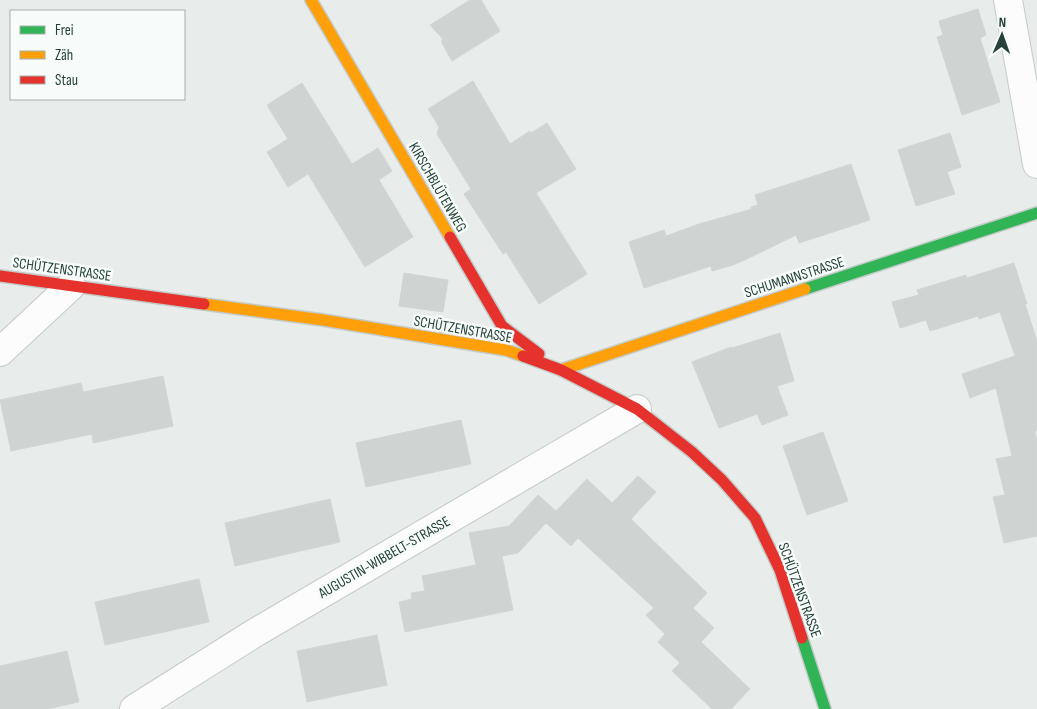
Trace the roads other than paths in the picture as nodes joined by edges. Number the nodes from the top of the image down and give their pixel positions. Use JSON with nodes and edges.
{"nodes":[{"id":1,"x":311,"y":0,"type":"edge"},
{"id":2,"x":1008,"y":0,"type":"edge"},
{"id":3,"x":1037,"y":164,"type":"edge"},
{"id":4,"x":1037,"y":213,"type":"edge"},
{"id":5,"x":0,"y":276,"type":"edge"},
{"id":6,"x":71,"y":286,"type":"junction"},
{"id":7,"x":0,"y":352,"type":"edge"},
{"id":8,"x":560,"y":370,"type":"junction"},
{"id":9,"x":637,"y":409,"type":"junction"},
{"id":10,"x":134,"y":709,"type":"edge"},
{"id":11,"x":825,"y":709,"type":"edge"}],
"edges":[{"from":1,"to":8,"type":"street","name":"KIRSCHBLÜTENWEG"},
{"from":2,"to":3,"type":"street"},
{"from":4,"to":8,"type":"street","name":"SCHUMANNSTRASSE"},
{"from":5,"to":6,"type":"street","name":"SCHÜTZENSTRASSE"},
{"from":6,"to":7,"type":"street"},
{"from":6,"to":8,"type":"street","name":"SCHÜTZENSTRASSE"},
{"from":8,"to":9,"type":"street","name":"SCHÜTZENSTRASSE"},
{"from":9,"to":10,"type":"street","name":"AUGUSTIN-WIBBELT-STRASSE"},
{"from":9,"to":11,"type":"street","name":"SCHÜTZENSTRASSE"}]}
